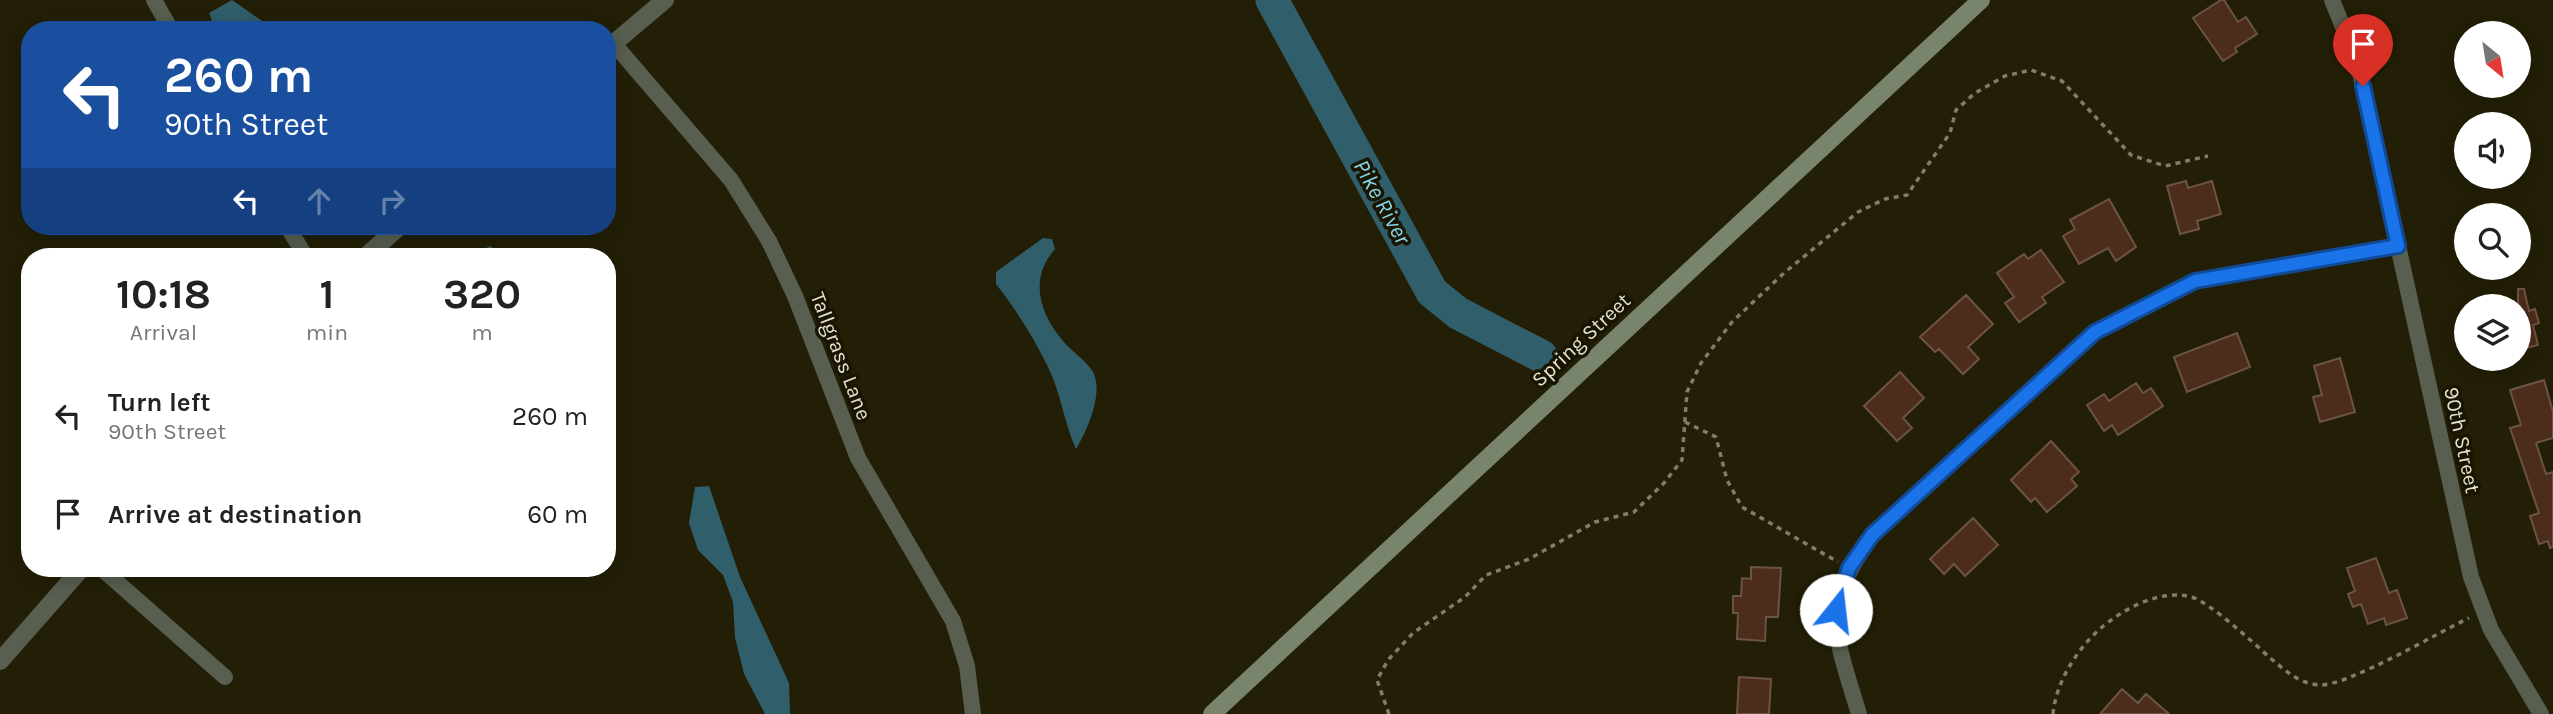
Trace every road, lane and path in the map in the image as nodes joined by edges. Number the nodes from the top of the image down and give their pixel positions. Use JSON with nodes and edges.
{"nodes":[{"id":1,"x":154,"y":0,"type":"edge"},
{"id":2,"x":666,"y":0,"type":"edge"},
{"id":3,"x":1981,"y":0,"type":"edge"},
{"id":4,"x":2332,"y":0,"type":"edge"},
{"id":5,"x":166,"y":21,"type":"edge"},
{"id":6,"x":616,"y":43,"type":"edge"},
{"id":7,"x":616,"y":52,"type":"edge"},
{"id":8,"x":2208,"y":156,"type":"dead end"},
{"id":9,"x":390,"y":235,"type":"edge"},
{"id":10,"x":2398,"y":246,"type":"junction"},
{"id":11,"x":375,"y":248,"type":"edge"},
{"id":12,"x":1684,"y":422,"type":"junction"},
{"id":13,"x":1849,"y":568,"type":"junction"},
{"id":14,"x":74,"y":577,"type":"edge"},
{"id":15,"x":111,"y":577,"type":"edge"},
{"id":16,"x":2483,"y":611,"type":"junction"},
{"id":17,"x":0,"y":661,"type":"edge"},
{"id":18,"x":225,"y":677,"type":"dead end"},
{"id":19,"x":973,"y":714,"type":"edge"},
{"id":20,"x":1212,"y":714,"type":"edge"},
{"id":21,"x":1389,"y":714,"type":"edge"},
{"id":22,"x":1859,"y":714,"type":"edge"},
{"id":23,"x":2053,"y":714,"type":"edge"},
{"id":24,"x":2541,"y":714,"type":"edge"}],
"edges":[{"from":1,"to":5,"type":"street"},
{"from":2,"to":6,"type":"street"},
{"from":3,"to":20,"type":"main road","name":"Spring Street"},
{"from":4,"to":10,"type":"street","name":"90th Street"},
{"from":7,"to":19,"type":"street","name":"Tallgrass Lane"},
{"from":8,"to":12,"type":"path"},
{"from":9,"to":11,"type":"street"},
{"from":10,"to":13,"type":"street"},
{"from":10,"to":16,"type":"street","name":"90th Street"},
{"from":12,"to":13,"type":"path"},
{"from":12,"to":21,"type":"path"},
{"from":13,"to":22,"type":"street"},
{"from":14,"to":17,"type":"street"},
{"from":15,"to":18,"type":"street"},
{"from":16,"to":23,"type":"path"},
{"from":16,"to":24,"type":"street","name":"90th Street"}]}
